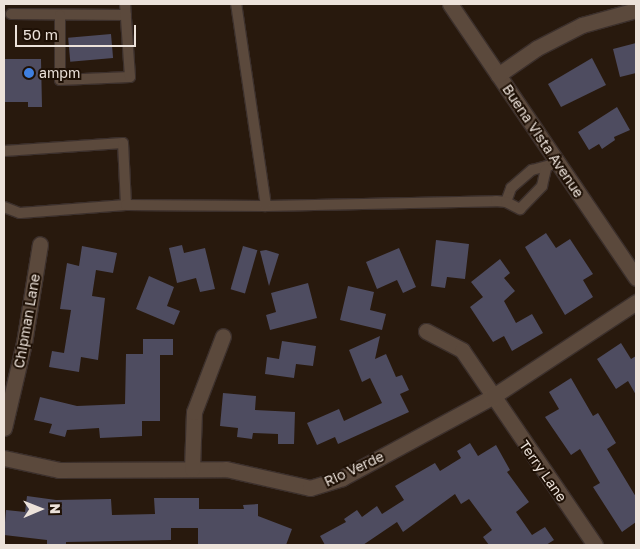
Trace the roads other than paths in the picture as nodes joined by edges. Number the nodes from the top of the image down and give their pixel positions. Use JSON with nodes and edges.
{"nodes":[{"id":1,"x":125,"y":4,"type":"edge"},
{"id":2,"x":236,"y":4,"type":"edge"},
{"id":3,"x":450,"y":4,"type":"edge"},
{"id":4,"x":636,"y":10,"type":"edge"},
{"id":5,"x":11,"y":14,"type":"dead end"},
{"id":6,"x":60,"y":14,"type":"junction"},
{"id":7,"x":126,"y":15,"type":"junction"},
{"id":8,"x":498,"y":74,"type":"junction"},
{"id":9,"x":4,"y":151,"type":"edge"},
{"id":10,"x":551,"y":165,"type":"junction"},
{"id":11,"x":506,"y":202,"type":"junction"},
{"id":12,"x":126,"y":205,"type":"junction"},
{"id":13,"x":266,"y":206,"type":"junction"},
{"id":14,"x":4,"y":208,"type":"edge"},
{"id":15,"x":40,"y":244,"type":"dead end"},
{"id":16,"x":636,"y":278,"type":"edge"},
{"id":17,"x":636,"y":302,"type":"edge"},
{"id":18,"x":426,"y":331,"type":"dead end"},
{"id":19,"x":223,"y":336,"type":"dead end"},
{"id":20,"x":492,"y":397,"type":"junction"},
{"id":21,"x":4,"y":428,"type":"edge"},
{"id":22,"x":4,"y":458,"type":"edge"},
{"id":23,"x":192,"y":469,"type":"junction"},
{"id":24,"x":594,"y":545,"type":"edge"}],
"edges":[{"from":1,"to":7,"type":"lane"},
{"from":2,"to":13,"type":"lane"},
{"from":3,"to":8,"type":"street","name":"Buena Vista Avenue"},
{"from":4,"to":8,"type":"street"},
{"from":5,"to":6,"type":"lane"},
{"from":6,"to":7,"type":"lane"},
{"from":6,"to":7,"type":"lane"},
{"from":8,"to":10,"type":"street","name":"Buena Vista Avenue"},
{"from":9,"to":12,"type":"lane"},
{"from":10,"to":11,"type":"lane"},
{"from":10,"to":11,"type":"lane"},
{"from":10,"to":16,"type":"street","name":"Buena Vista Avenue"},
{"from":11,"to":13,"type":"lane"},
{"from":12,"to":13,"type":"lane"},
{"from":12,"to":14,"type":"lane"},
{"from":15,"to":21,"type":"street","name":"Chipman Lane"},
{"from":17,"to":20,"type":"street","name":"Rio Verde"},
{"from":18,"to":20,"type":"street","name":"Terry Lane"},
{"from":19,"to":23,"type":"street"},
{"from":20,"to":23,"type":"street","name":"Rio Verde"},
{"from":20,"to":24,"type":"street","name":"Terry Lane"},
{"from":22,"to":23,"type":"street","name":"Rio Verde"}]}
